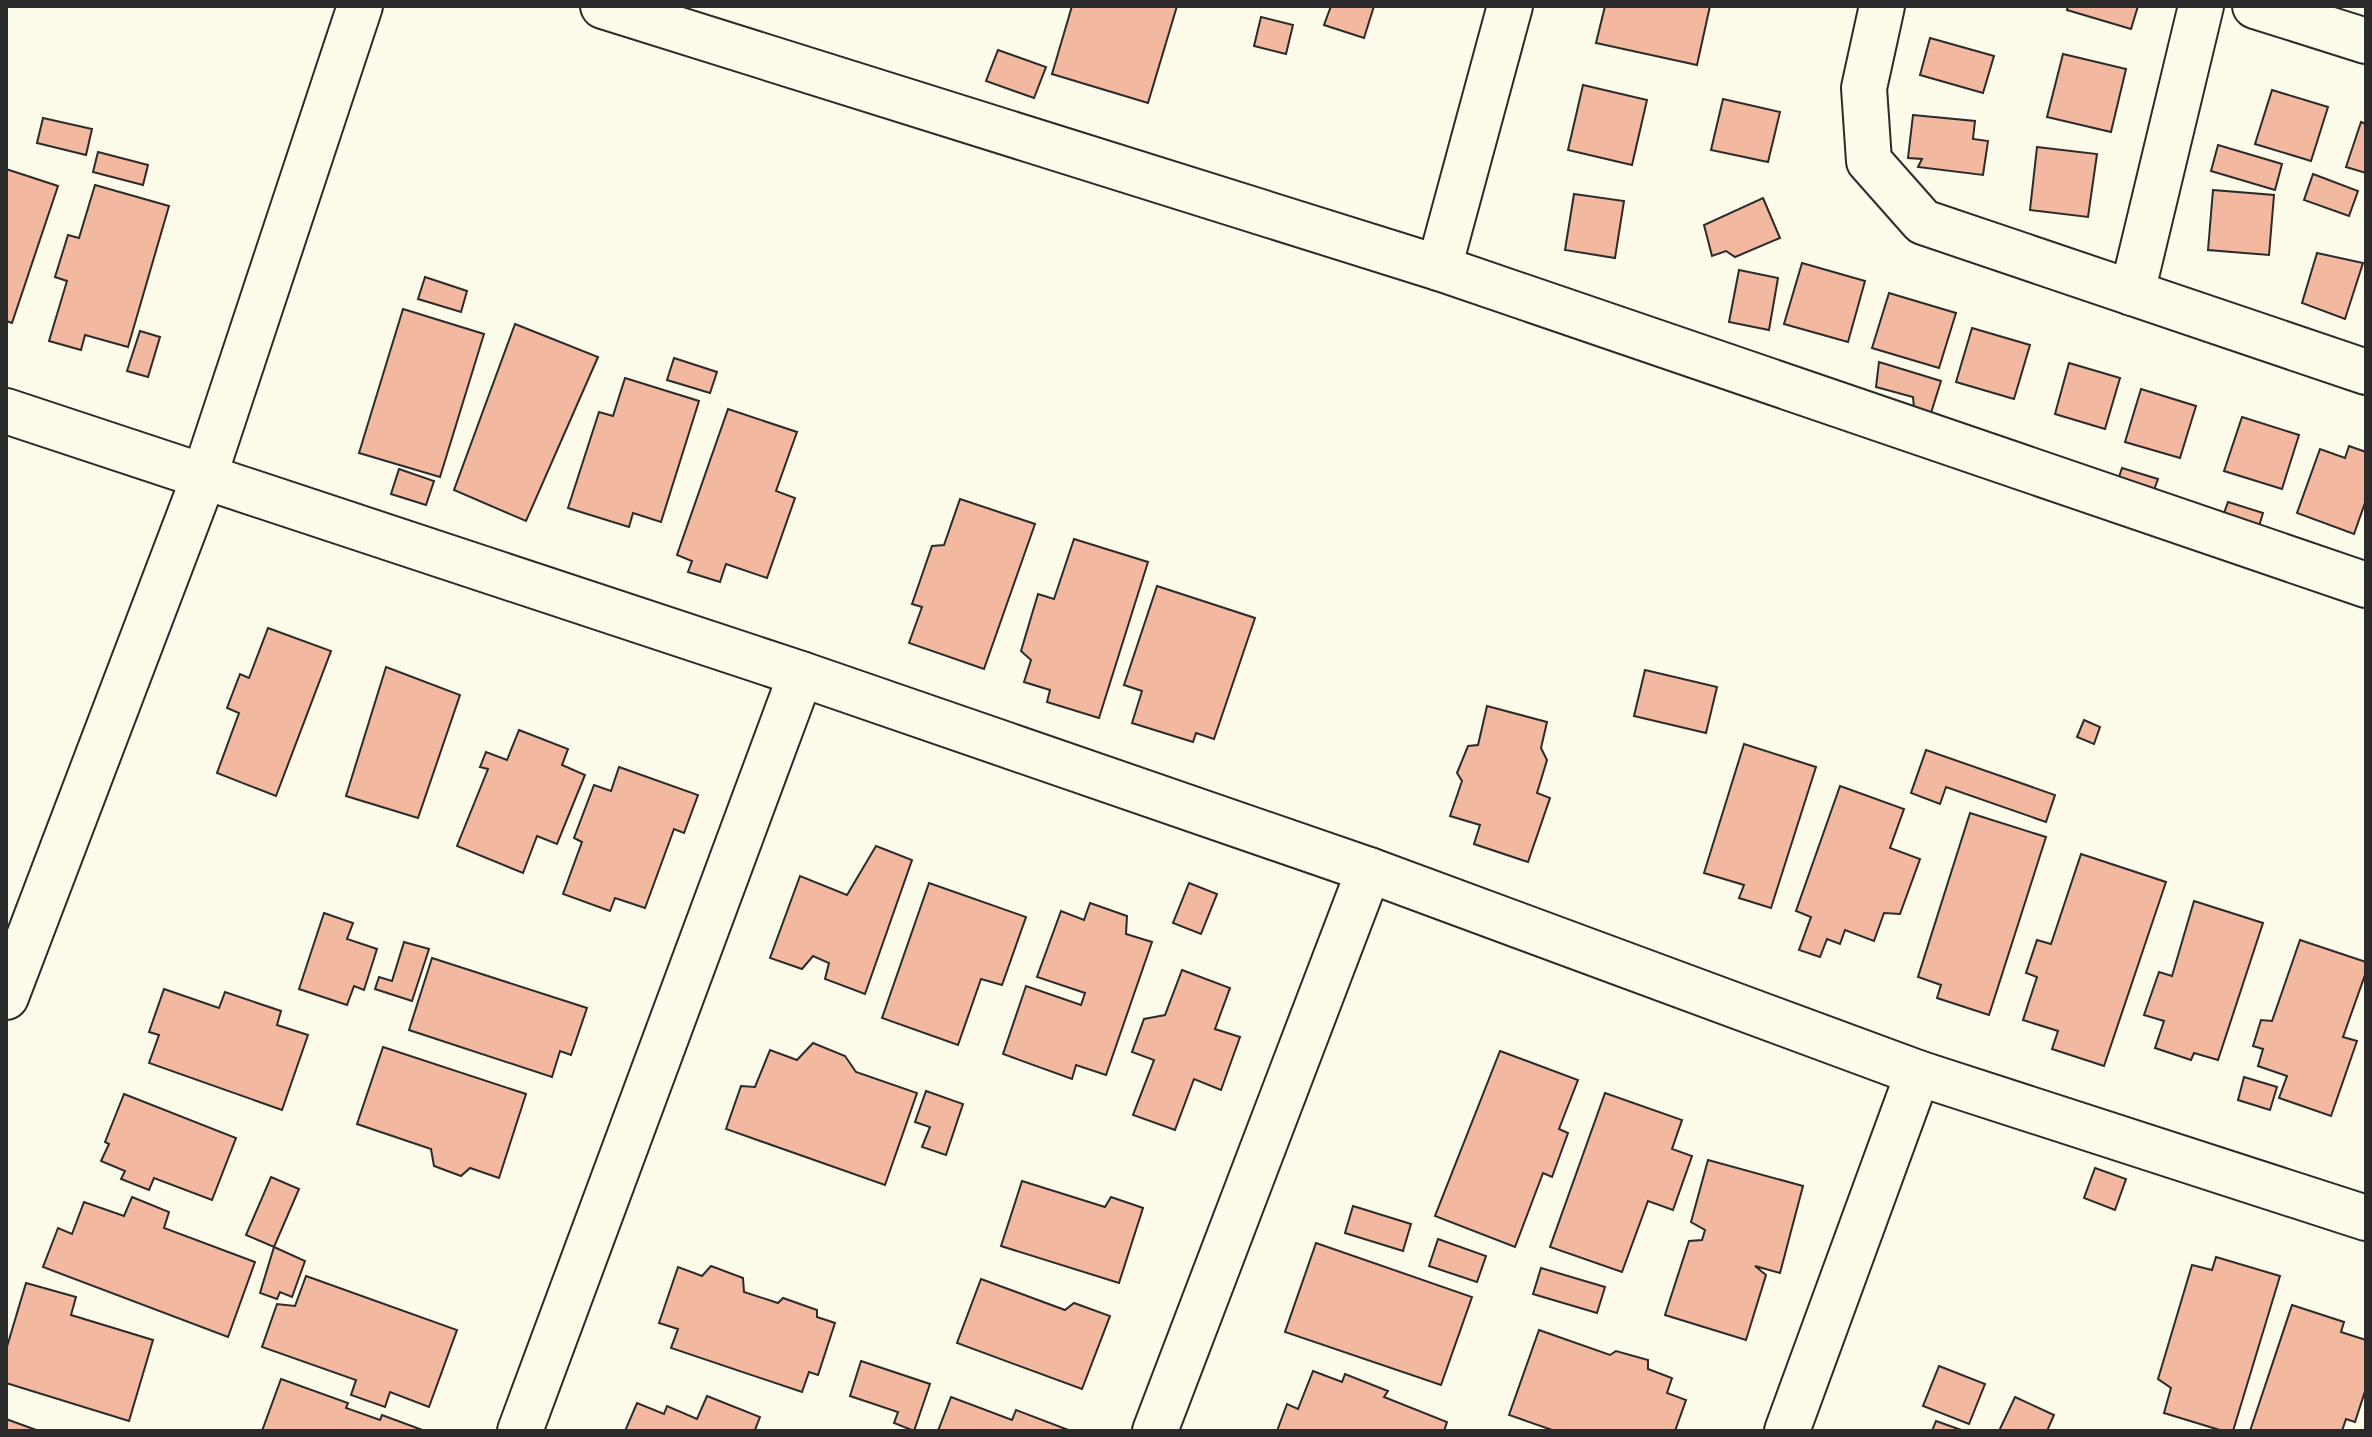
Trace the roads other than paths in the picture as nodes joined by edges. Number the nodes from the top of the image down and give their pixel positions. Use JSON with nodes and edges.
{"nodes":[{"id":1,"x":360,"y":6,"type":"edge"},
{"id":2,"x":603,"y":6,"type":"edge"},
{"id":3,"x":1510,"y":6,"type":"edge"},
{"id":4,"x":1882,"y":6,"type":"edge"},
{"id":5,"x":2201,"y":6,"type":"edge"},
{"id":6,"x":2255,"y":6,"type":"edge"},
{"id":7,"x":2366,"y":41,"type":"edge"},
{"id":8,"x":1439,"y":268,"type":"junction"},
{"id":9,"x":2132,"y":293,"type":"junction"},
{"id":10,"x":2366,"y":372,"type":"edge"},
{"id":11,"x":6,"y":411,"type":"edge"},
{"id":12,"x":204,"y":477,"type":"junction"},
{"id":13,"x":2366,"y":585,"type":"edge"},
{"id":14,"x":801,"y":674,"type":"junction"},
{"id":15,"x":1369,"y":870,"type":"junction"},
{"id":16,"x":6,"y":997,"type":"edge"},
{"id":17,"x":1918,"y":1073,"type":"junction"},
{"id":18,"x":2366,"y":1218,"type":"edge"},
{"id":19,"x":520,"y":1431,"type":"edge"},
{"id":20,"x":1155,"y":1431,"type":"edge"},
{"id":21,"x":1787,"y":1431,"type":"edge"}],
"edges":[{"from":1,"to":12,"type":"street"},
{"from":2,"to":8,"type":"street"},
{"from":3,"to":8,"type":"street"},
{"from":4,"to":9,"type":"street"},
{"from":5,"to":9,"type":"street"},
{"from":6,"to":7,"type":"street"},
{"from":8,"to":13,"type":"street"},
{"from":9,"to":10,"type":"street"},
{"from":11,"to":12,"type":"street"},
{"from":12,"to":14,"type":"street"},
{"from":12,"to":16,"type":"street"},
{"from":14,"to":15,"type":"street"},
{"from":14,"to":19,"type":"street"},
{"from":15,"to":17,"type":"street"},
{"from":15,"to":20,"type":"street"},
{"from":17,"to":18,"type":"street"},
{"from":17,"to":21,"type":"street"}]}
